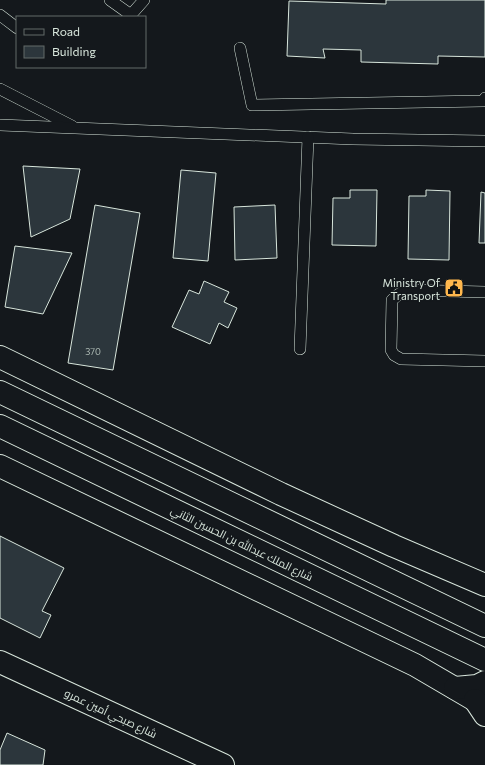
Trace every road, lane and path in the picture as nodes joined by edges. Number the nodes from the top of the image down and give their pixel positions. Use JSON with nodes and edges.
{"nodes":[{"id":1,"x":110,"y":0,"type":"edge"},
{"id":2,"x":144,"y":0,"type":"edge"},
{"id":3,"x":0,"y":15,"type":"edge"},
{"id":4,"x":130,"y":16,"type":"edge"},
{"id":5,"x":16,"y":27,"type":"edge"},
{"id":6,"x":240,"y":48,"type":"dead end"},
{"id":7,"x":0,"y":89,"type":"edge"},
{"id":8,"x":485,"y":98,"type":"edge"},
{"id":9,"x":0,"y":125,"type":"edge"},
{"id":10,"x":76,"y":128,"type":"junction"},
{"id":11,"x":308,"y":137,"type":"junction"},
{"id":12,"x":485,"y":141,"type":"edge"},
{"id":13,"x":485,"y":292,"type":"edge"},
{"id":14,"x":300,"y":349,"type":"dead end"},
{"id":15,"x":0,"y":357,"type":"edge"},
{"id":16,"x":485,"y":360,"type":"edge"},
{"id":17,"x":0,"y":392,"type":"edge"},
{"id":18,"x":0,"y":426,"type":"edge"},
{"id":19,"x":0,"y":466,"type":"edge"},
{"id":20,"x":461,"y":574,"type":"junction"},
{"id":21,"x":485,"y":575,"type":"edge"},
{"id":22,"x":485,"y":585,"type":"edge"},
{"id":23,"x":485,"y":626,"type":"edge"},
{"id":24,"x":485,"y":660,"type":"edge"},
{"id":25,"x":0,"y":662,"type":"edge"},
{"id":26,"x":482,"y":701,"type":"edge"},
{"id":27,"x":223,"y":765,"type":"edge"}],
"edges":[{"from":1,"to":4,"type":"lane"},
{"from":2,"to":4,"type":"lane"},
{"from":3,"to":5,"type":"lane"},
{"from":6,"to":8,"type":"lane"},
{"from":7,"to":10,"type":"lane"},
{"from":9,"to":10,"type":"lane"},
{"from":10,"to":11,"type":"lane"},
{"from":11,"to":12,"type":"lane"},
{"from":11,"to":14,"type":"lane"},
{"from":13,"to":16,"type":"lane"},
{"from":15,"to":20,"type":"main road"},
{"from":17,"to":23,"type":"main road"},
{"from":18,"to":24,"type":"main road","name":"شارع الملك عبدالله بن الحسين الثاني"},
{"from":19,"to":26,"type":"main road"},
{"from":20,"to":21,"type":"main road"},
{"from":20,"to":22,"type":"main road"},
{"from":25,"to":27,"type":"main road","name":"شارع صبحي أمين عمرو"}]}
